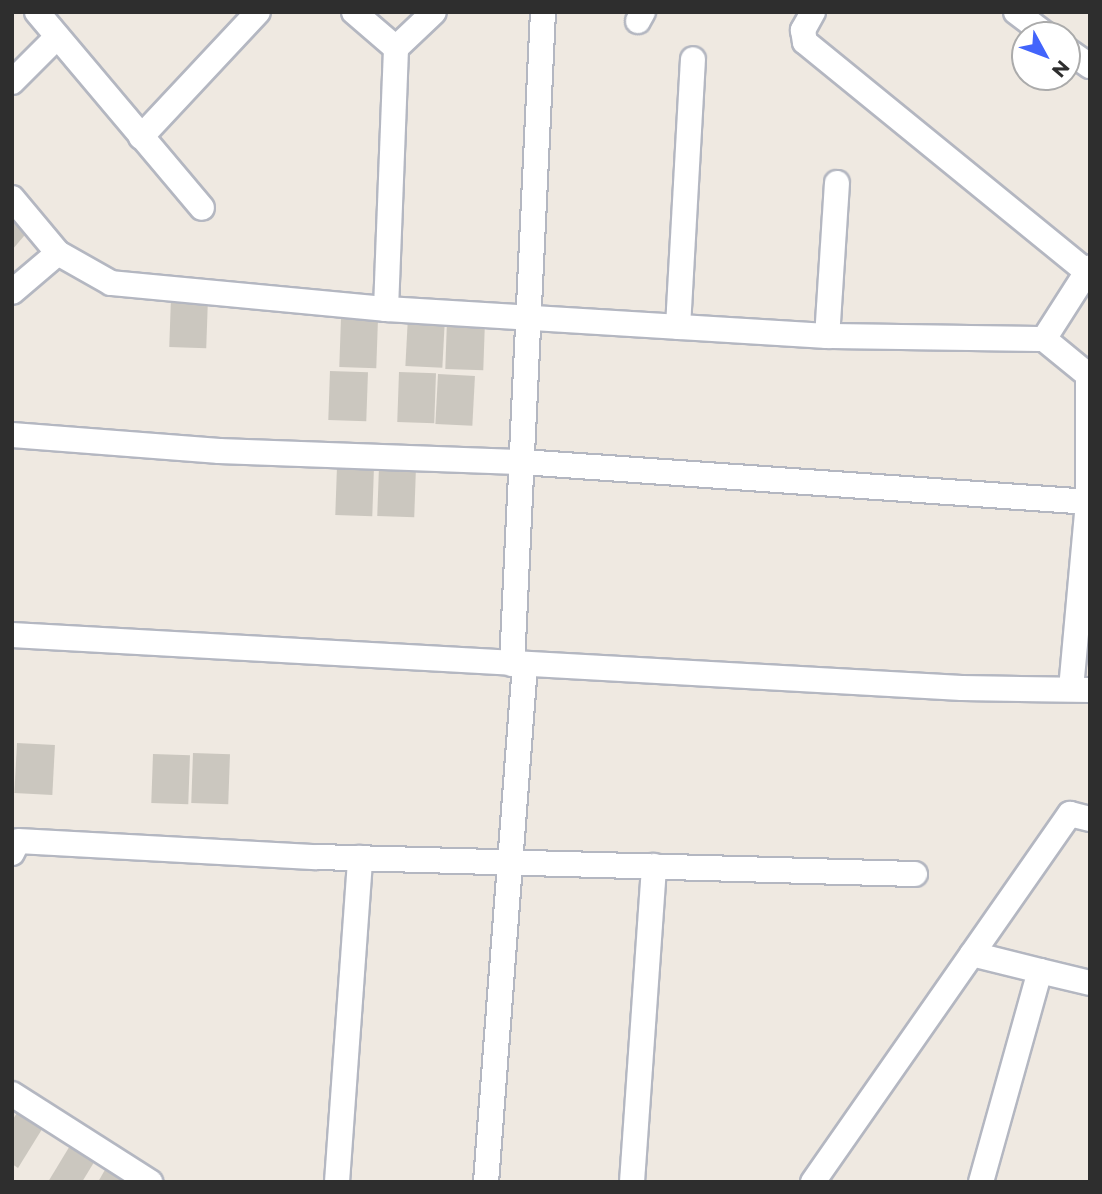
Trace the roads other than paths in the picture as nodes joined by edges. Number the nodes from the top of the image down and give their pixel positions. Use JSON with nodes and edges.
{"nodes":[{"id":1,"x":258,"y":12,"type":"edge"},
{"id":2,"x":354,"y":12,"type":"edge"},
{"id":3,"x":434,"y":12,"type":"edge"},
{"id":4,"x":543,"y":12,"type":"edge"},
{"id":5,"x":813,"y":12,"type":"edge"},
{"id":6,"x":52,"y":22,"type":"edge"},
{"id":7,"x":396,"y":48,"type":"junction"},
{"id":8,"x":693,"y":59,"type":"dead end"},
{"id":9,"x":12,"y":82,"type":"edge"},
{"id":10,"x":141,"y":137,"type":"junction"},
{"id":11,"x":837,"y":183,"type":"dead end"},
{"id":12,"x":12,"y":198,"type":"edge"},
{"id":13,"x":201,"y":208,"type":"dead end"},
{"id":14,"x":58,"y":253,"type":"junction"},
{"id":15,"x":1088,"y":270,"type":"edge"},
{"id":16,"x":12,"y":292,"type":"edge"},
{"id":17,"x":386,"y":309,"type":"junction"},
{"id":18,"x":529,"y":319,"type":"junction"},
{"id":19,"x":678,"y":327,"type":"junction"},
{"id":20,"x":827,"y":336,"type":"junction"},
{"id":21,"x":1044,"y":339,"type":"junction"},
{"id":22,"x":12,"y":435,"type":"edge"},
{"id":23,"x":522,"y":462,"type":"junction"},
{"id":24,"x":1089,"y":502,"type":"edge"},
{"id":25,"x":12,"y":635,"type":"edge"},
{"id":26,"x":519,"y":664,"type":"junction"},
{"id":27,"x":1080,"y":689,"type":"edge"},
{"id":28,"x":1090,"y":819,"type":"edge"},
{"id":29,"x":14,"y":845,"type":"edge"},
{"id":30,"x":360,"y":858,"type":"junction"},
{"id":31,"x":507,"y":862,"type":"junction"},
{"id":32,"x":654,"y":866,"type":"junction"},
{"id":33,"x":915,"y":874,"type":"dead end"},
{"id":34,"x":972,"y":954,"type":"junction"},
{"id":35,"x":1040,"y":971,"type":"junction"},
{"id":36,"x":1090,"y":983,"type":"edge"},
{"id":37,"x":12,"y":1094,"type":"edge"},
{"id":38,"x":150,"y":1182,"type":"edge"},
{"id":39,"x":337,"y":1182,"type":"edge"},
{"id":40,"x":486,"y":1182,"type":"edge"},
{"id":41,"x":632,"y":1182,"type":"edge"},
{"id":42,"x":813,"y":1182,"type":"edge"},
{"id":43,"x":981,"y":1182,"type":"edge"}],
"edges":[{"from":1,"to":10,"type":"street"},
{"from":2,"to":7,"type":"street"},
{"from":3,"to":7,"type":"street"},
{"from":4,"to":18,"type":"street"},
{"from":5,"to":15,"type":"street"},
{"from":6,"to":9,"type":"street"},
{"from":6,"to":10,"type":"street"},
{"from":7,"to":17,"type":"street"},
{"from":8,"to":19,"type":"street"},
{"from":10,"to":13,"type":"street"},
{"from":11,"to":20,"type":"street"},
{"from":12,"to":14,"type":"street"},
{"from":14,"to":16,"type":"street"},
{"from":14,"to":17,"type":"street"},
{"from":15,"to":21,"type":"street"},
{"from":17,"to":18,"type":"street"},
{"from":18,"to":19,"type":"street"},
{"from":18,"to":23,"type":"street"},
{"from":19,"to":20,"type":"street"},
{"from":20,"to":21,"type":"street"},
{"from":21,"to":24,"type":"street"},
{"from":22,"to":23,"type":"street"},
{"from":23,"to":24,"type":"street"},
{"from":23,"to":26,"type":"street"},
{"from":24,"to":27,"type":"street"},
{"from":25,"to":26,"type":"street"},
{"from":26,"to":27,"type":"street"},
{"from":26,"to":31,"type":"street"},
{"from":28,"to":34,"type":"street"},
{"from":29,"to":30,"type":"street"},
{"from":30,"to":31,"type":"street"},
{"from":30,"to":39,"type":"street"},
{"from":31,"to":32,"type":"street"},
{"from":31,"to":40,"type":"street"},
{"from":32,"to":33,"type":"street"},
{"from":32,"to":41,"type":"street"},
{"from":34,"to":35,"type":"street"},
{"from":34,"to":42,"type":"street"},
{"from":35,"to":36,"type":"street"},
{"from":35,"to":43,"type":"street"},
{"from":37,"to":38,"type":"street"}]}
